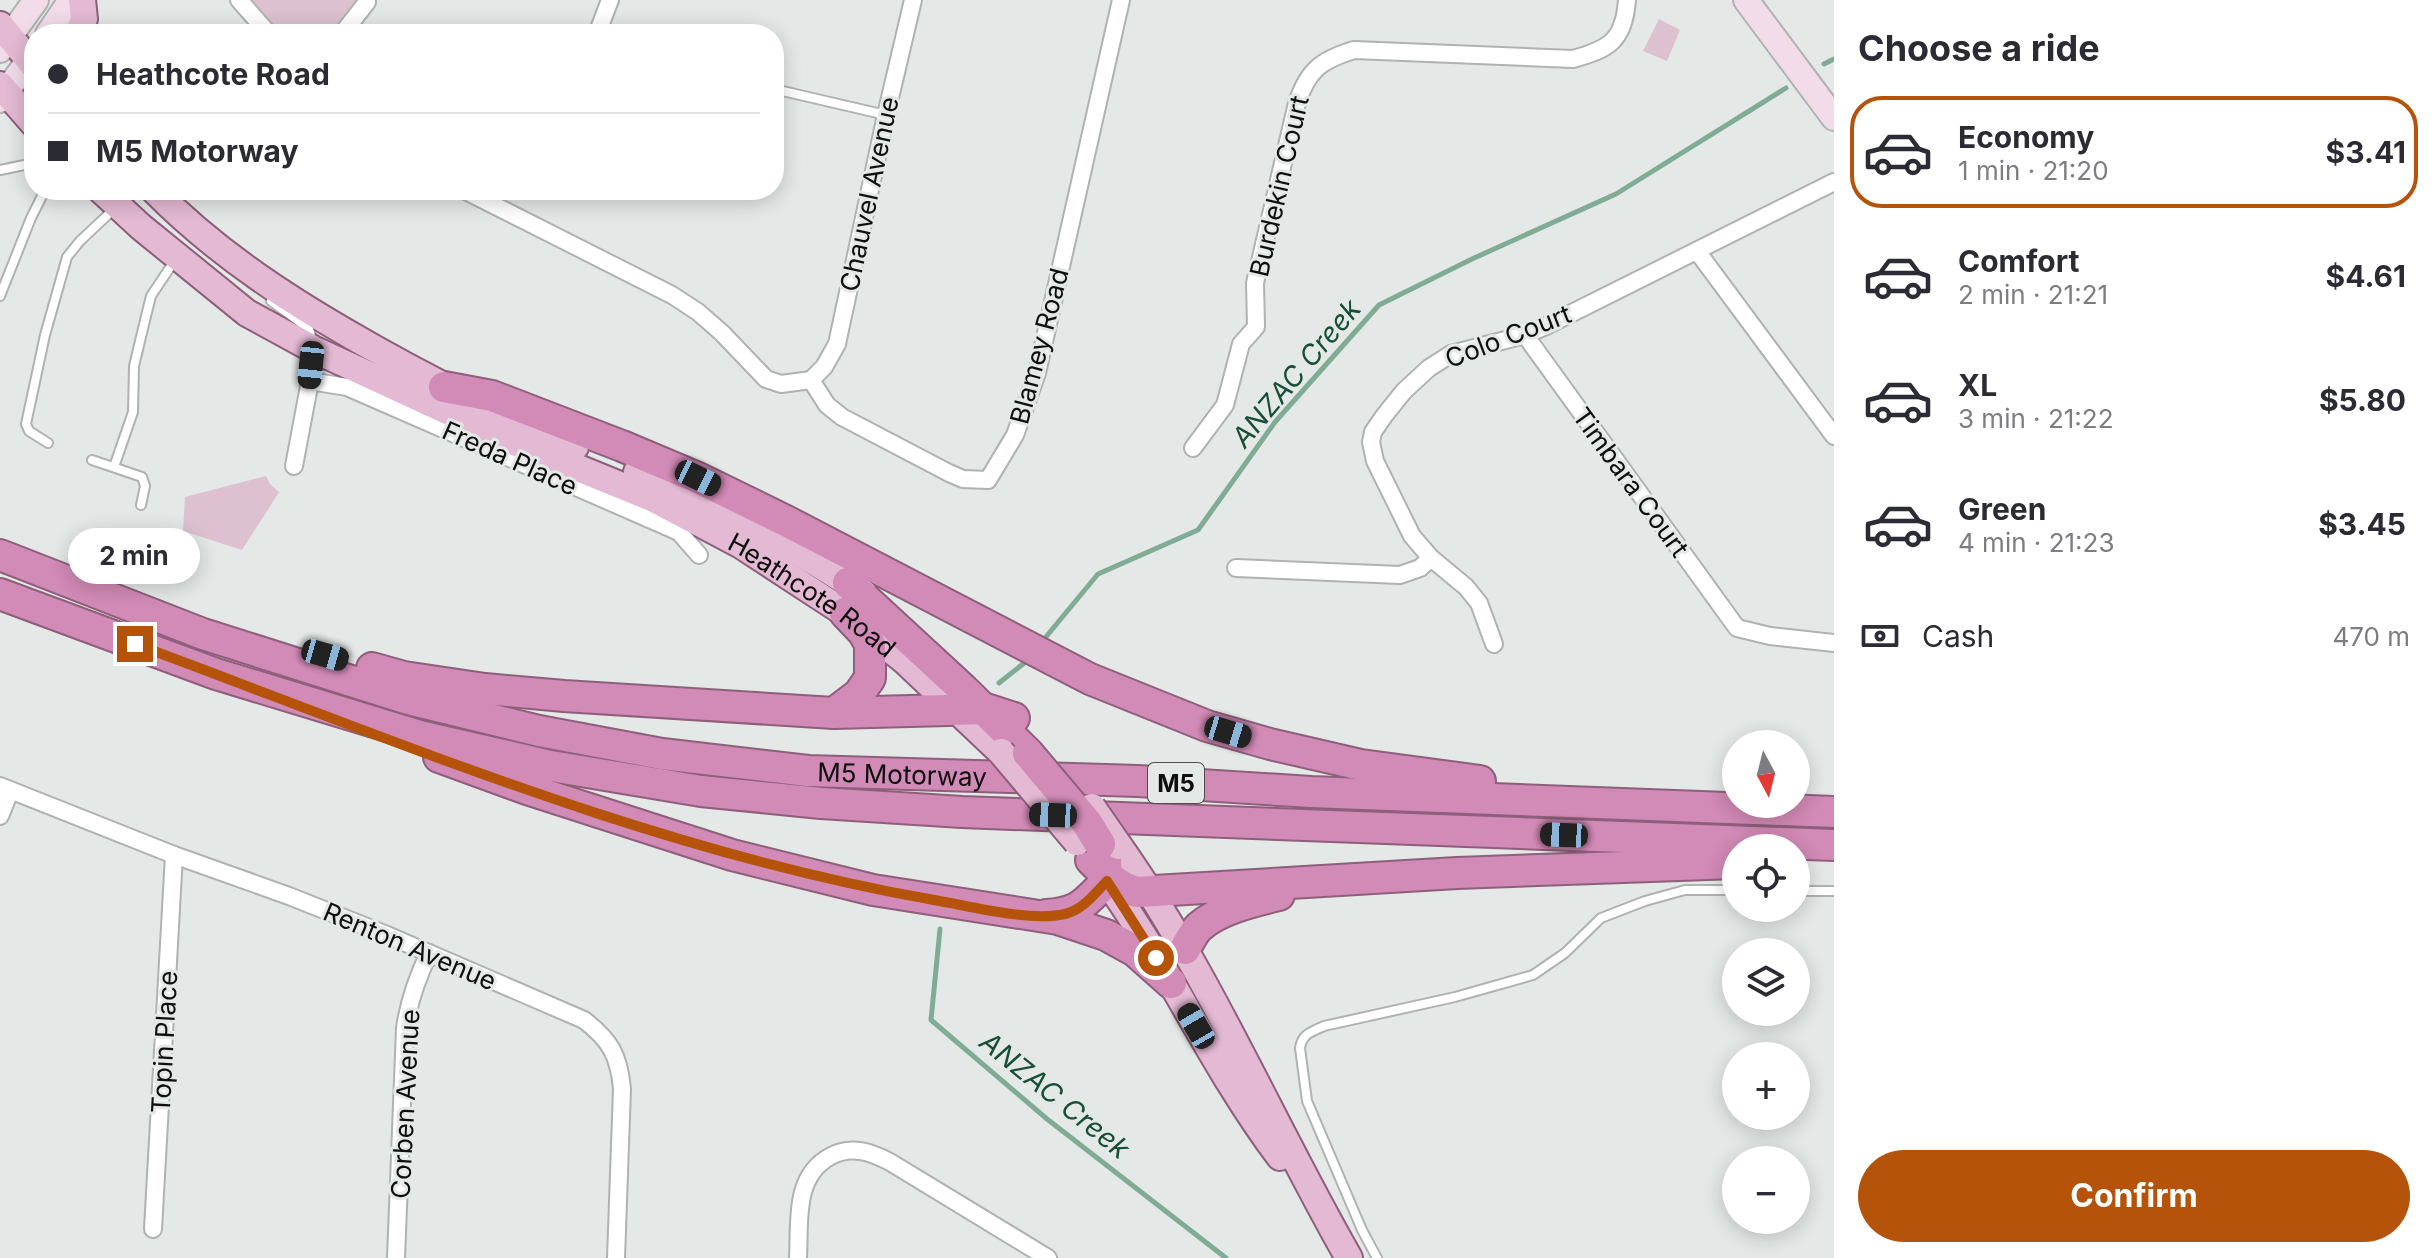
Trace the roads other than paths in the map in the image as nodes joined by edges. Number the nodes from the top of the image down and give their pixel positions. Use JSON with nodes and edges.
{"nodes":[{"id":1,"x":36,"y":0,"type":"edge"},
{"id":2,"x":71,"y":0,"type":"edge"},
{"id":3,"x":82,"y":0,"type":"edge"},
{"id":4,"x":239,"y":0,"type":"edge"},
{"id":5,"x":610,"y":0,"type":"edge"},
{"id":6,"x":913,"y":0,"type":"edge"},
{"id":7,"x":1121,"y":0,"type":"edge"},
{"id":8,"x":1627,"y":0,"type":"edge"},
{"id":9,"x":1746,"y":0,"type":"edge"},
{"id":10,"x":367,"y":2,"type":"edge"},
{"id":11,"x":55,"y":24,"type":"edge"},
{"id":12,"x":82,"y":24,"type":"edge"},
{"id":13,"x":260,"y":24,"type":"edge"},
{"id":14,"x":350,"y":24,"type":"edge"},
{"id":15,"x":601,"y":24,"type":"edge"},
{"id":16,"x":3,"y":37,"type":"edge"},
{"id":17,"x":24,"y":54,"type":"edge"},
{"id":18,"x":24,"y":69,"type":"edge"},
{"id":19,"x":784,"y":91,"type":"edge"},
{"id":20,"x":2,"y":92,"type":"edge"},
{"id":21,"x":24,"y":114,"type":"edge"},
{"id":22,"x":886,"y":115,"type":"junction"},
{"id":23,"x":1834,"y":118,"type":"edge"},
{"id":24,"x":24,"y":165,"type":"edge"},
{"id":25,"x":0,"y":170,"type":"edge"},
{"id":26,"x":1834,"y":182,"type":"edge"},
{"id":27,"x":40,"y":200,"type":"edge"},
{"id":28,"x":108,"y":200,"type":"edge"},
{"id":29,"x":111,"y":200,"type":"edge"},
{"id":30,"x":165,"y":200,"type":"edge"},
{"id":31,"x":496,"y":200,"type":"edge"},
{"id":32,"x":202,"y":234,"type":"junction"},
{"id":33,"x":1697,"y":251,"type":"junction"},
{"id":34,"x":178,"y":256,"type":"junction"},
{"id":35,"x":228,"y":266,"type":"dead end"},
{"id":36,"x":260,"y":293,"type":"dead end"},
{"id":37,"x":0,"y":296,"type":"edge"},
{"id":38,"x":1525,"y":335,"type":"junction"},
{"id":39,"x":313,"y":349,"type":"junction"},
{"id":40,"x":811,"y":380,"type":"junction"},
{"id":41,"x":310,"y":381,"type":"junction"},
{"id":42,"x":444,"y":387,"type":"junction"},
{"id":43,"x":1834,"y":436,"type":"edge"},
{"id":44,"x":48,"y":443,"type":"dead end"},
{"id":45,"x":1193,"y":448,"type":"dead end"},
{"id":46,"x":92,"y":460,"type":"dead end"},
{"id":47,"x":294,"y":466,"type":"dead end"},
{"id":48,"x":114,"y":467,"type":"junction"},
{"id":49,"x":141,"y":505,"type":"dead end"},
{"id":50,"x":0,"y":554,"type":"edge"},
{"id":51,"x":699,"y":555,"type":"dead end"},
{"id":52,"x":1431,"y":558,"type":"junction"},
{"id":53,"x":1236,"y":568,"type":"dead end"},
{"id":54,"x":848,"y":583,"type":"junction"},
{"id":55,"x":0,"y":594,"type":"edge"},
{"id":56,"x":845,"y":613,"type":"junction"},
{"id":57,"x":1834,"y":643,"type":"edge"},
{"id":58,"x":1494,"y":644,"type":"dead end"},
{"id":59,"x":216,"y":674,"type":"junction"},
{"id":60,"x":970,"y":709,"type":"junction"},
{"id":61,"x":834,"y":713,"type":"junction"},
{"id":62,"x":1014,"y":718,"type":"junction"},
{"id":63,"x":1025,"y":753,"type":"junction"},
{"id":64,"x":5,"y":788,"type":"edge"},
{"id":65,"x":1825,"y":812,"type":"edge"},
{"id":66,"x":0,"y":816,"type":"edge"},
{"id":67,"x":1834,"y":845,"type":"edge"},
{"id":68,"x":174,"y":855,"type":"junction"},
{"id":69,"x":1101,"y":858,"type":"junction"},
{"id":70,"x":1722,"y":864,"type":"edge"},
{"id":71,"x":1810,"y":864,"type":"edge"},
{"id":72,"x":1834,"y":865,"type":"edge"},
{"id":73,"x":1336,"y":882,"type":"junction"},
{"id":74,"x":1722,"y":890,"type":"edge"},
{"id":75,"x":1810,"y":891,"type":"edge"},
{"id":76,"x":1834,"y":891,"type":"edge"},
{"id":77,"x":1151,"y":892,"type":"junction"},
{"id":78,"x":1032,"y":916,"type":"junction"},
{"id":79,"x":1185,"y":949,"type":"junction"},
{"id":80,"x":429,"y":953,"type":"junction"},
{"id":81,"x":1171,"y":983,"type":"junction"},
{"id":82,"x":1330,"y":1224,"type":"junction"},
{"id":83,"x":153,"y":1229,"type":"dead end"},
{"id":84,"x":396,"y":1258,"type":"edge"},
{"id":85,"x":616,"y":1258,"type":"edge"},
{"id":86,"x":798,"y":1258,"type":"edge"},
{"id":87,"x":1048,"y":1258,"type":"edge"},
{"id":88,"x":1349,"y":1258,"type":"edge"},
{"id":89,"x":1377,"y":1258,"type":"edge"}],
"edges":[{"from":1,"to":16,"type":"street"},
{"from":2,"to":11,"type":"street"},
{"from":3,"to":12,"type":"main road"},
{"from":4,"to":13,"type":"street"},
{"from":5,"to":15,"type":"street"},
{"from":6,"to":22,"type":"street","name":"Chauvel Avenue"},
{"from":7,"to":40,"type":"street","name":"Blamey Road"},
{"from":8,"to":45,"type":"street","name":"Burdekin Court"},
{"from":9,"to":23,"type":"street"},
{"from":10,"to":14,"type":"street"},
{"from":16,"to":17,"type":"main road"},
{"from":18,"to":20,"type":"street"},
{"from":19,"to":22,"type":"lane"},
{"from":20,"to":21,"type":"main road"},
{"from":22,"to":40,"type":"street","name":"Chauvel Avenue"},
{"from":24,"to":25,"type":"lane"},
{"from":26,"to":33,"type":"street","name":"Colo Court"},
{"from":27,"to":37,"type":"lane"},
{"from":28,"to":44,"type":"lane"},
{"from":29,"to":34,"type":"main road","name":"Heathcote Road"},
{"from":30,"to":32,"type":"main road","name":"Heathcote Road"},
{"from":31,"to":40,"type":"street"},
{"from":32,"to":35,"type":"lane"},
{"from":32,"to":42,"type":"main road","name":"Heathcote Road"},
{"from":33,"to":38,"type":"street","name":"Colo Court"},
{"from":33,"to":43,"type":"street"},
{"from":34,"to":39,"type":"main road","name":"Heathcote Road"},
{"from":34,"to":48,"type":"lane"},
{"from":36,"to":39,"type":"lane"},
{"from":38,"to":52,"type":"street","name":"Colo Court"},
{"from":38,"to":57,"type":"street","name":"Timbara Court"},
{"from":39,"to":41,"type":"street"},
{"from":39,"to":56,"type":"main road","name":"Heathcote Road"},
{"from":41,"to":47,"type":"street"},
{"from":41,"to":51,"type":"street","name":"Freda Place"},
{"from":42,"to":54,"type":"main road","name":"Heathcote Road"},
{"from":42,"to":65,"type":"highway"},
{"from":46,"to":48,"type":"lane"},
{"from":48,"to":49,"type":"lane"},
{"from":50,"to":61,"type":"highway"},
{"from":50,"to":65,"type":"highway","name":"M5 Motorway","number":"M5"},
{"from":52,"to":53,"type":"street"},
{"from":52,"to":58,"type":"street","name":"Colo Court"},
{"from":54,"to":60,"type":"highway"},
{"from":54,"to":62,"type":"main road","name":"Heathcote Road"},
{"from":55,"to":59,"type":"highway","name":"M5 Motorway","number":"M5"},
{"from":56,"to":60,"type":"main road","name":"Heathcote Road"},
{"from":56,"to":61,"type":"highway"},
{"from":59,"to":67,"type":"highway","name":"M5 Motorway","number":"M5"},
{"from":59,"to":78,"type":"highway"},
{"from":60,"to":61,"type":"highway"},
{"from":60,"to":62,"type":"highway"},
{"from":60,"to":63,"type":"highway"},
{"from":62,"to":63,"type":"main road","name":"Heathcote Road"},
{"from":63,"to":69,"type":"highway","bridge":true},
{"from":64,"to":66,"type":"street"},
{"from":64,"to":68,"type":"street","name":"Renton Avenue"},
{"from":68,"to":80,"type":"street","name":"Renton Avenue"},
{"from":68,"to":83,"type":"street","name":"Topin Place"},
{"from":69,"to":77,"type":"highway"},
{"from":69,"to":78,"type":"highway"},
{"from":69,"to":81,"type":"main road"},
{"from":70,"to":73,"type":"highway"},
{"from":71,"to":72,"type":"highway"},
{"from":73,"to":77,"type":"highway"},
{"from":73,"to":79,"type":"highway"},
{"from":74,"to":89,"type":"lane"},
{"from":75,"to":76,"type":"lane"},
{"from":77,"to":79,"type":"main road"},
{"from":78,"to":81,"type":"highway"},
{"from":79,"to":82,"type":"main road"},
{"from":80,"to":84,"type":"street","name":"Corben Avenue"},
{"from":80,"to":85,"type":"street","name":"Renton Avenue"},
{"from":81,"to":82,"type":"main road"},
{"from":82,"to":88,"type":"main road"},
{"from":86,"to":87,"type":"street"}]}
